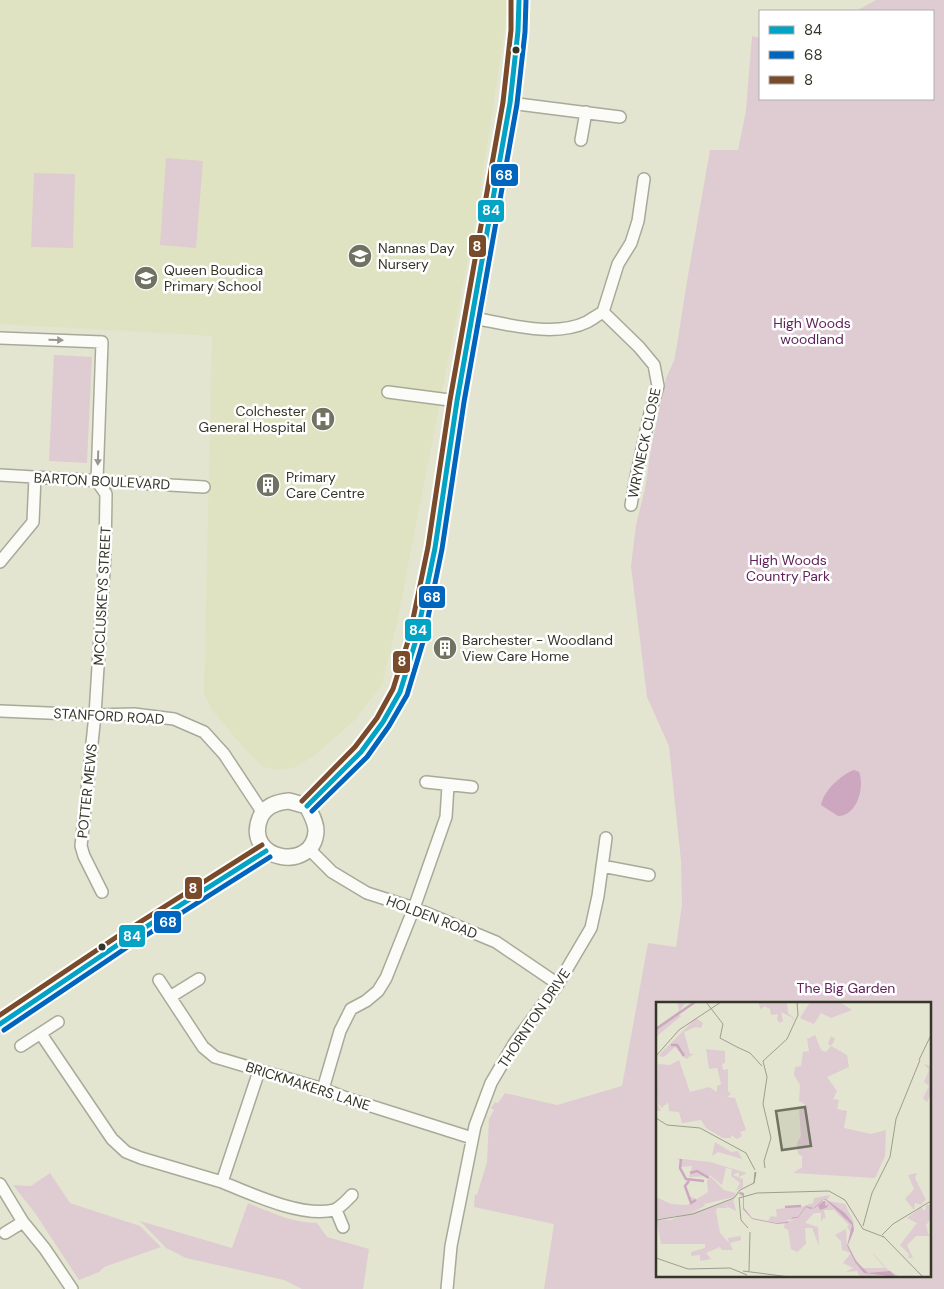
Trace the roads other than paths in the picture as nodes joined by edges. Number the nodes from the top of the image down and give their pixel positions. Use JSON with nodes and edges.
{"nodes":[{"id":1,"x":519,"y":0,"type":"edge"},
{"id":2,"x":510,"y":103,"type":"junction"},
{"id":3,"x":586,"y":112,"type":"junction"},
{"id":4,"x":620,"y":117,"type":"dead end"},
{"id":5,"x":581,"y":140,"type":"dead end"},
{"id":6,"x":644,"y":179,"type":"dead end"},
{"id":7,"x":603,"y":312,"type":"junction"},
{"id":8,"x":473,"y":318,"type":"junction"},
{"id":9,"x":0,"y":338,"type":"edge"},
{"id":10,"x":388,"y":392,"type":"dead end"},
{"id":11,"x":457,"y":401,"type":"junction"},
{"id":12,"x":0,"y":476,"type":"edge"},
{"id":13,"x":35,"y":478,"type":"junction"},
{"id":14,"x":97,"y":481,"type":"junction"},
{"id":15,"x":204,"y":487,"type":"dead end"},
{"id":16,"x":632,"y":505,"type":"dead end"},
{"id":17,"x":0,"y":562,"type":"edge"},
{"id":18,"x":0,"y":711,"type":"edge"},
{"id":19,"x":95,"y":715,"type":"junction"},
{"id":20,"x":426,"y":782,"type":"dead end"},
{"id":21,"x":448,"y":786,"type":"junction"},
{"id":22,"x":472,"y":787,"type":"dead end"},
{"id":23,"x":307,"y":806,"type":"junction"},
{"id":24,"x":263,"y":813,"type":"junction"},
{"id":25,"x":606,"y":838,"type":"dead end"},
{"id":26,"x":309,"y":849,"type":"junction"},
{"id":27,"x":266,"y":851,"type":"junction"},
{"id":28,"x":602,"y":866,"type":"junction"},
{"id":29,"x":649,"y":875,"type":"dead end"},
{"id":30,"x":102,"y":892,"type":"dead end"},
{"id":31,"x":414,"y":908,"type":"junction"},
{"id":32,"x":199,"y":979,"type":"dead end"},
{"id":33,"x":158,"y":980,"type":"dead end"},
{"id":34,"x":558,"y":984,"type":"junction"},
{"id":35,"x":170,"y":997,"type":"junction"},
{"id":36,"x":58,"y":1022,"type":"dead end"},
{"id":37,"x":0,"y":1024,"type":"edge"},
{"id":38,"x":41,"y":1034,"type":"junction"},
{"id":39,"x":21,"y":1046,"type":"dead end"},
{"id":40,"x":259,"y":1071,"type":"junction"},
{"id":41,"x":323,"y":1089,"type":"junction"},
{"id":42,"x":472,"y":1138,"type":"junction"},
{"id":43,"x":222,"y":1182,"type":"junction"},
{"id":44,"x":0,"y":1184,"type":"edge"},
{"id":45,"x":352,"y":1195,"type":"dead end"},
{"id":46,"x":336,"y":1210,"type":"junction"},
{"id":47,"x":23,"y":1222,"type":"junction"},
{"id":48,"x":343,"y":1227,"type":"dead end"},
{"id":49,"x":5,"y":1233,"type":"dead end"},
{"id":50,"x":72,"y":1289,"type":"edge"},
{"id":51,"x":447,"y":1289,"type":"edge"}],
"edges":[{"from":1,"to":2,"type":"street"},
{"from":2,"to":3,"type":"street"},
{"from":2,"to":8,"type":"street"},
{"from":3,"to":4,"type":"street"},
{"from":3,"to":5,"type":"street"},
{"from":6,"to":7,"type":"street"},
{"from":7,"to":8,"type":"street"},
{"from":7,"to":16,"type":"street","name":"WRYNECK CLOSE"},
{"from":8,"to":11,"type":"street"},
{"from":9,"to":14,"type":"street","one_way":true},
{"from":10,"to":11,"type":"street"},
{"from":11,"to":23,"type":"street"},
{"from":12,"to":13,"type":"street","name":"BARTON BOULEVARD"},
{"from":13,"to":14,"type":"street","name":"BARTON BOULEVARD"},
{"from":13,"to":17,"type":"street"},
{"from":14,"to":15,"type":"street","name":"BARTON BOULEVARD"},
{"from":14,"to":19,"type":"street","name":"MCCLUSKEYS STREET"},
{"from":18,"to":19,"type":"street","name":"STANFORD ROAD"},
{"from":19,"to":24,"type":"street","name":"STANFORD ROAD"},
{"from":19,"to":30,"type":"street","name":"POTTER MEWS"},
{"from":20,"to":21,"type":"street"},
{"from":21,"to":22,"type":"street"},
{"from":21,"to":31,"type":"street"},
{"from":23,"to":24,"type":"street"},
{"from":23,"to":26,"type":"street"},
{"from":24,"to":27,"type":"street"},
{"from":25,"to":28,"type":"street","name":"THORNTON DRIVE"},
{"from":26,"to":27,"type":"street"},
{"from":26,"to":31,"type":"street","name":"HOLDEN ROAD"},
{"from":27,"to":37,"type":"street"},
{"from":28,"to":29,"type":"street"},
{"from":28,"to":34,"type":"street","name":"THORNTON DRIVE"},
{"from":31,"to":34,"type":"street","name":"HOLDEN ROAD"},
{"from":31,"to":41,"type":"street"},
{"from":32,"to":35,"type":"street"},
{"from":33,"to":35,"type":"street","name":"BRICKMAKERS LANE"},
{"from":34,"to":42,"type":"street","name":"THORNTON DRIVE"},
{"from":35,"to":40,"type":"street","name":"BRICKMAKERS LANE"},
{"from":36,"to":38,"type":"street"},
{"from":38,"to":39,"type":"street"},
{"from":38,"to":43,"type":"street"},
{"from":40,"to":41,"type":"street","name":"BRICKMAKERS LANE"},
{"from":40,"to":43,"type":"street"},
{"from":41,"to":42,"type":"street","name":"BRICKMAKERS LANE"},
{"from":42,"to":51,"type":"street","name":"THORNTON DRIVE"},
{"from":43,"to":46,"type":"street"},
{"from":44,"to":47,"type":"street"},
{"from":45,"to":46,"type":"street"},
{"from":46,"to":48,"type":"street"},
{"from":47,"to":49,"type":"street"},
{"from":47,"to":50,"type":"street"}]}
